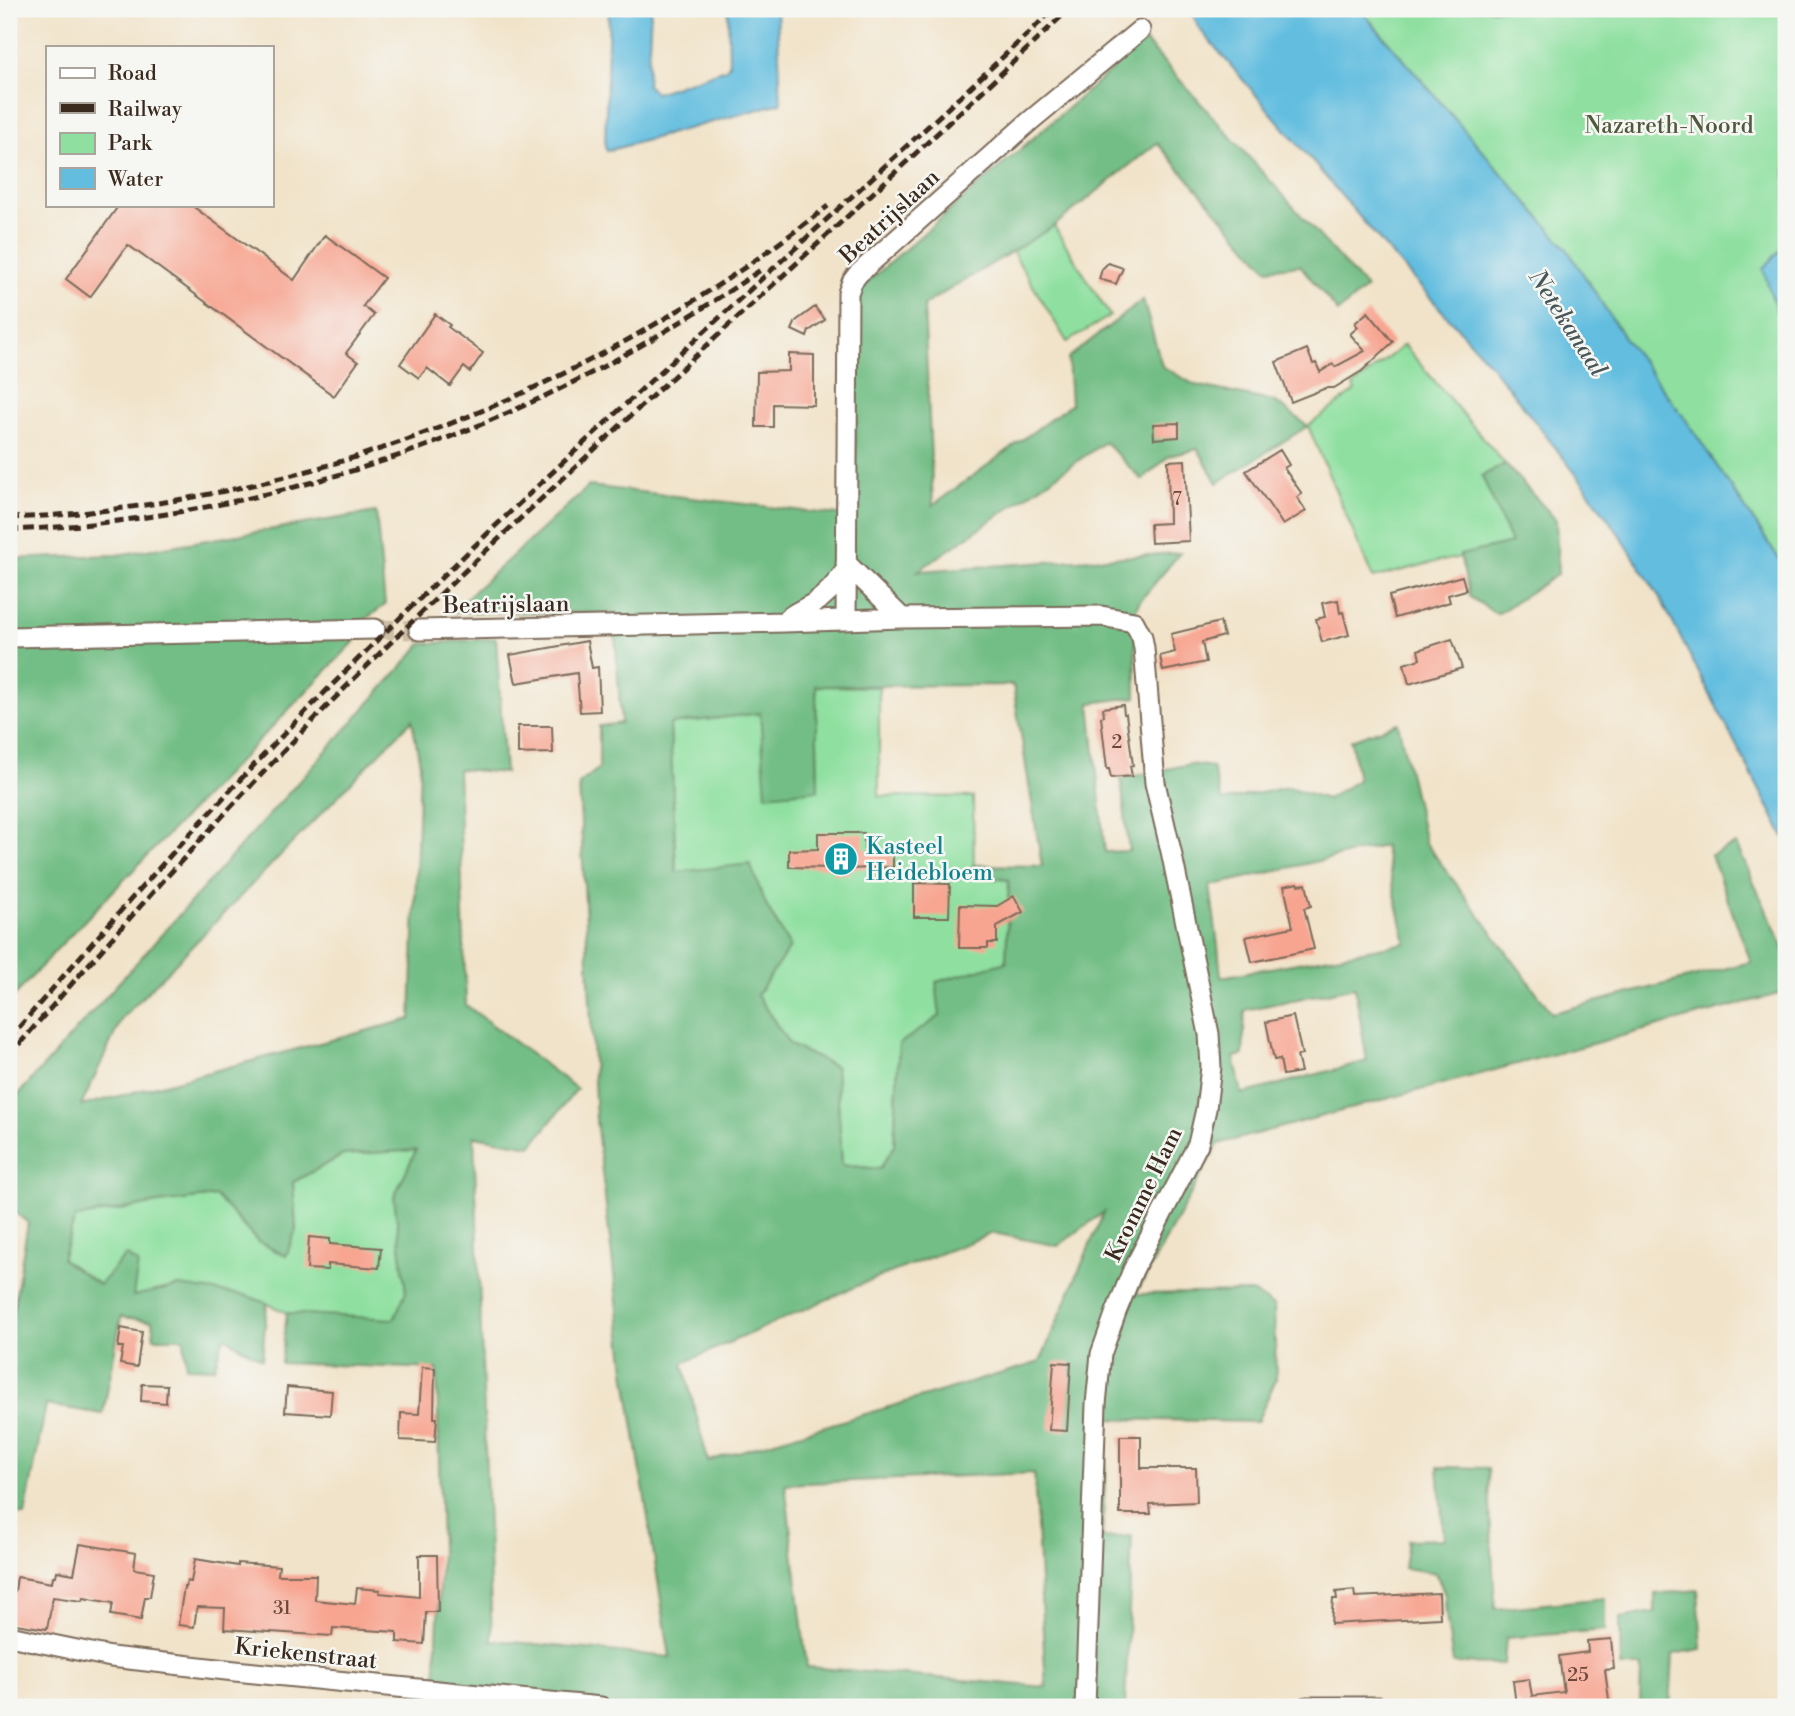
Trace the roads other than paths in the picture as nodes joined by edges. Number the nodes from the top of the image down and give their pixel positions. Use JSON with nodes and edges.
{"nodes":[{"id":1,"x":1140,"y":30,"type":"dead end"},
{"id":2,"x":846,"y":566,"type":"junction"},
{"id":3,"x":902,"y":618,"type":"junction"},
{"id":4,"x":845,"y":620,"type":"junction"},
{"id":5,"x":784,"y":622,"type":"junction"},
{"id":6,"x":1134,"y":622,"type":"joint"},
{"id":7,"x":375,"y":629,"type":"tunnel mouth"},
{"id":8,"x":419,"y":630,"type":"tunnel mouth"},
{"id":9,"x":9,"y":637,"type":"edge"},
{"id":10,"x":9,"y":1636,"type":"edge"},
{"id":11,"x":601,"y":1707,"type":"edge"},
{"id":12,"x":1085,"y":1707,"type":"edge"},
{"id":13,"x":1307,"y":1707,"type":"edge"},
{"id":14,"x":1378,"y":1707,"type":"edge"}],
"edges":[{"from":1,"to":2,"type":"street","name":"Beatrijslaan"},
{"from":2,"to":3,"type":"street"},
{"from":2,"to":4,"type":"street","name":"Beatrijslaan"},
{"from":2,"to":5,"type":"street"},
{"from":3,"to":4,"type":"street","name":"Beatrijslaan"},
{"from":3,"to":6,"type":"street","name":"Beatrijslaan"},
{"from":4,"to":5,"type":"street","name":"Beatrijslaan"},
{"from":5,"to":8,"type":"street","name":"Beatrijslaan"},
{"from":6,"to":12,"type":"street","name":"Kromme Ham"},
{"from":7,"to":9,"type":"street"},
{"from":10,"to":11,"type":"street","name":"Kriekenstraat"},
{"from":13,"to":14,"type":"street"}]}
